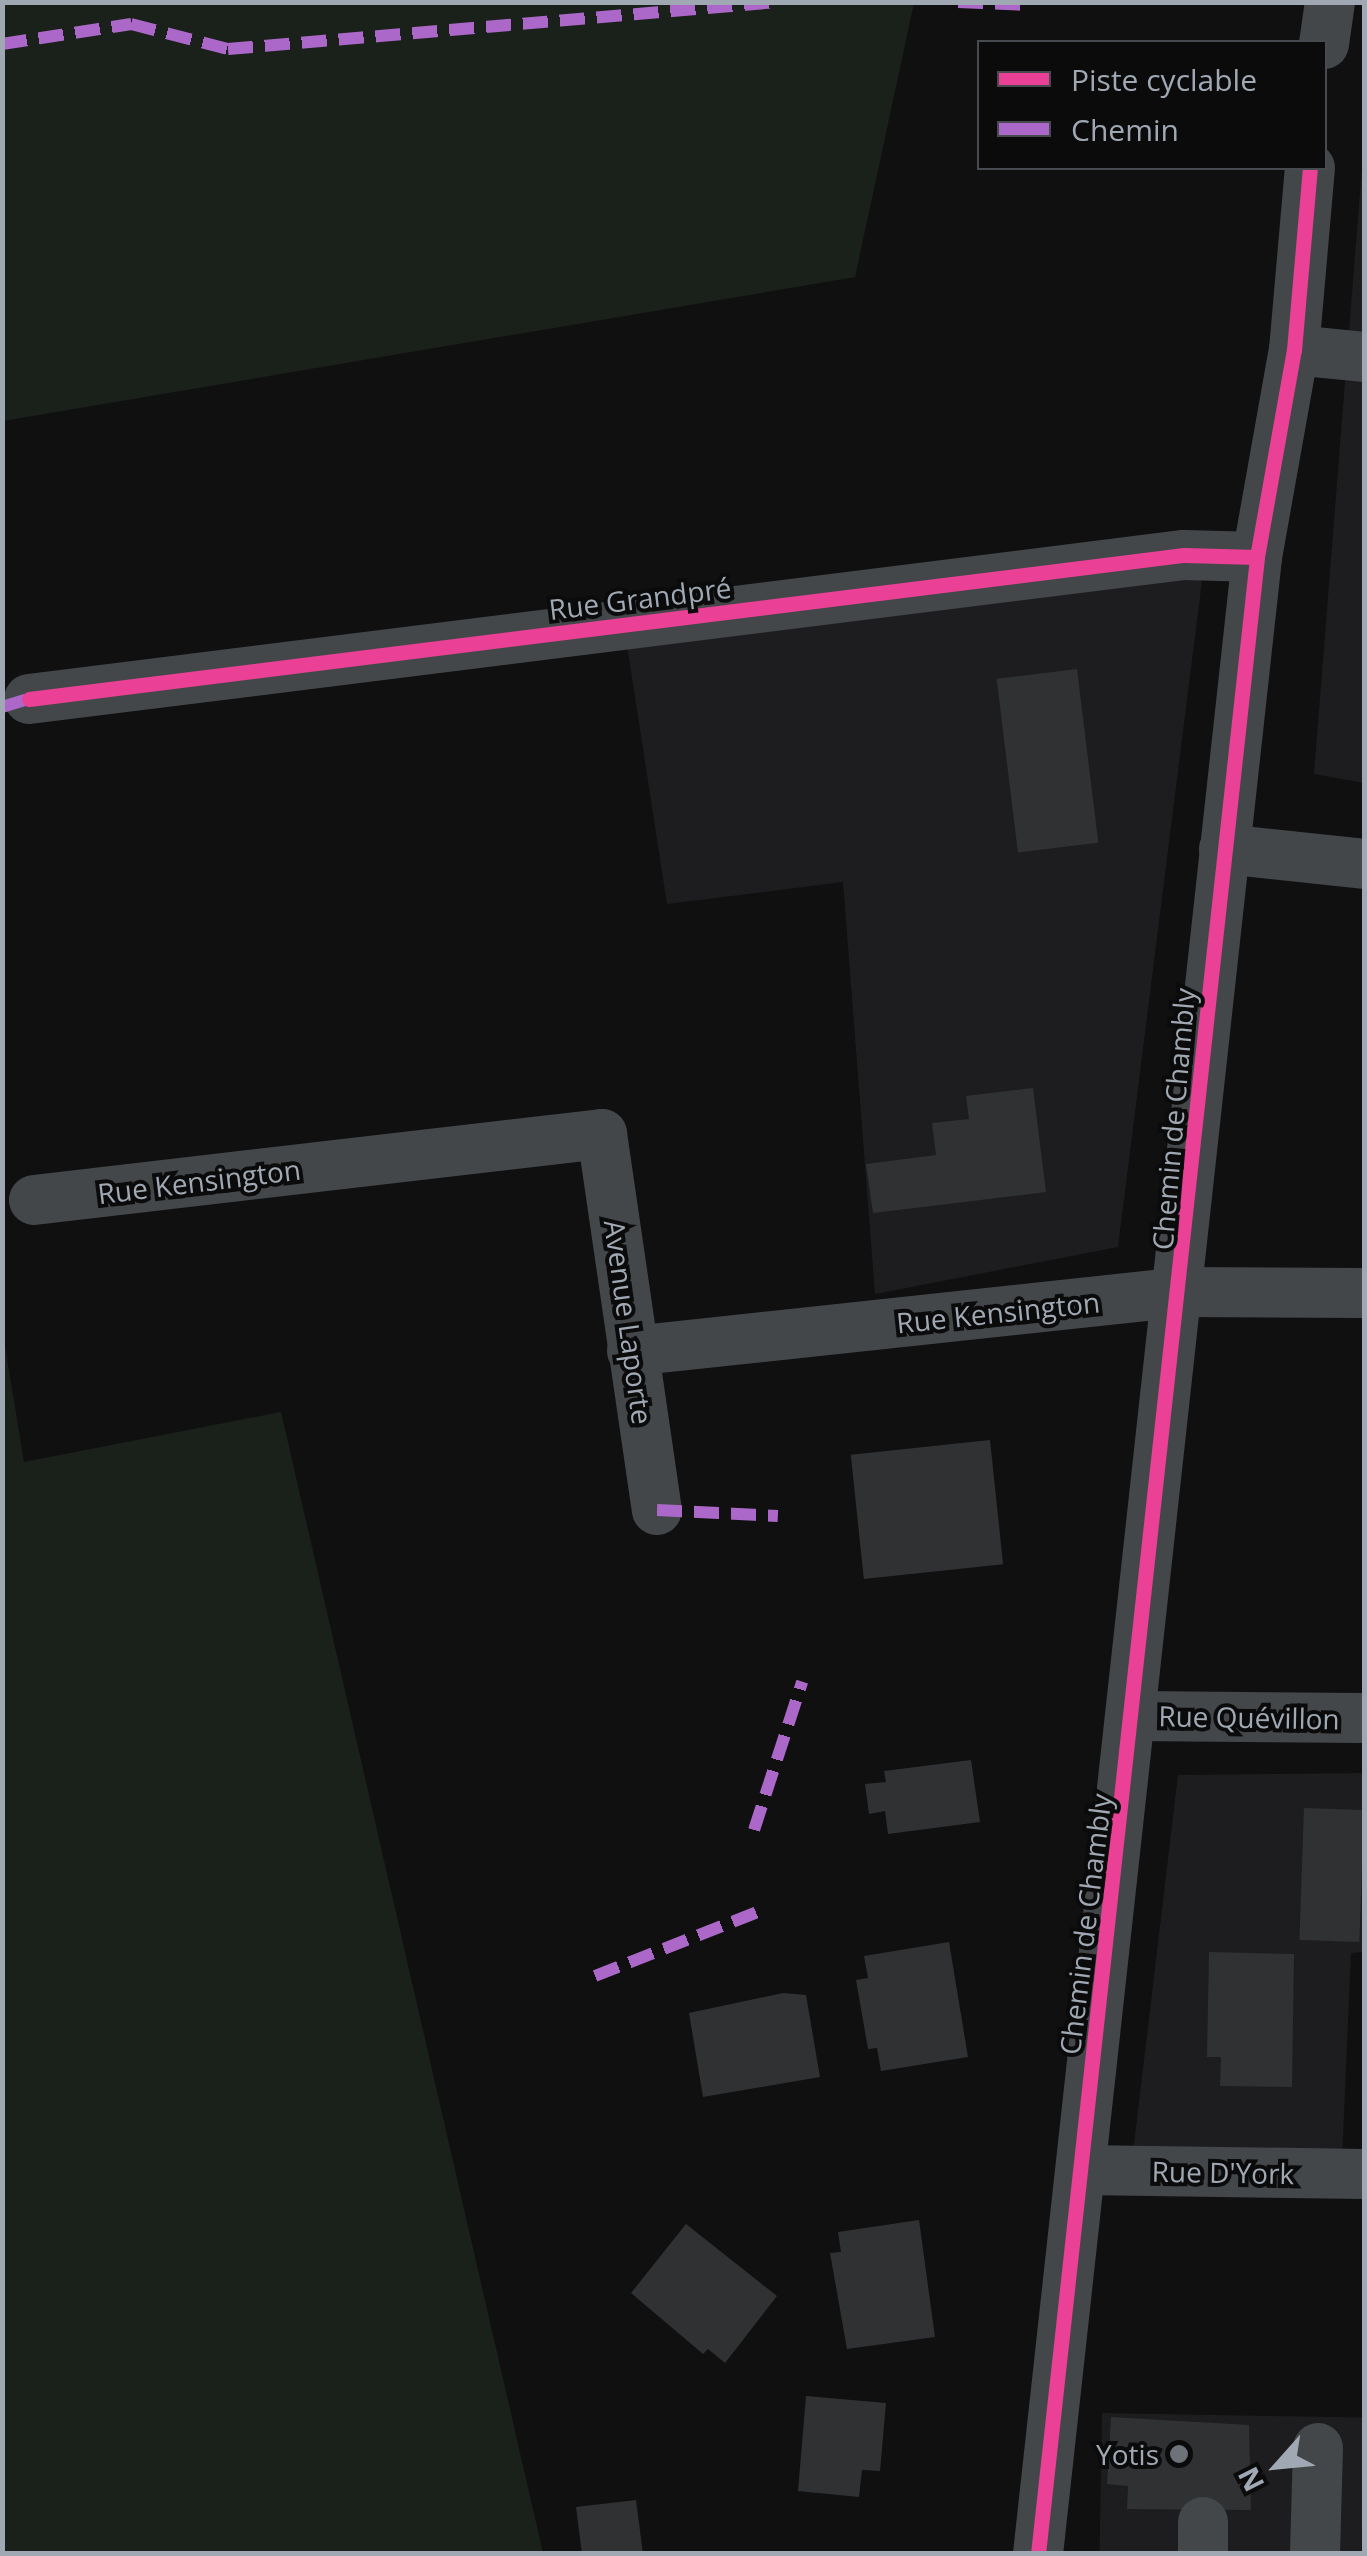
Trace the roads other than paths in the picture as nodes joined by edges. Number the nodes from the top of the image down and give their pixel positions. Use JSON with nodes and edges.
{"nodes":[{"id":1,"x":1330,"y":2,"type":"edge"},
{"id":2,"x":1325,"y":40,"type":"edge"},
{"id":3,"x":1310,"y":170,"type":"edge"},
{"id":4,"x":1294,"y":350,"type":"junction"},
{"id":5,"x":1364,"y":357,"type":"edge"},
{"id":6,"x":1257,"y":557,"type":"junction"},
{"id":7,"x":29,"y":700,"type":"dead end"},
{"id":8,"x":1224,"y":849,"type":"junction"},
{"id":9,"x":1364,"y":864,"type":"edge"},
{"id":10,"x":602,"y":1134,"type":"joint"},
{"id":11,"x":34,"y":1200,"type":"dead end"},
{"id":12,"x":1182,"y":1292,"type":"junction"},
{"id":13,"x":1364,"y":1293,"type":"edge"},
{"id":14,"x":632,"y":1351,"type":"junction"},
{"id":15,"x":657,"y":1510,"type":"dead end"},
{"id":16,"x":1134,"y":1716,"type":"junction"},
{"id":17,"x":1364,"y":1718,"type":"edge"},
{"id":18,"x":1082,"y":2170,"type":"junction"},
{"id":19,"x":1364,"y":2174,"type":"edge"},
{"id":20,"x":1318,"y":2448,"type":"dead end"},
{"id":21,"x":1038,"y":2554,"type":"edge"},
{"id":22,"x":1315,"y":2554,"type":"edge"}],
"edges":[{"from":1,"to":2,"type":"street"},
{"from":3,"to":4,"type":"street","name":"Chemin de Chambly"},
{"from":4,"to":5,"type":"street"},
{"from":4,"to":6,"type":"street","name":"Chemin de Chambly"},
{"from":6,"to":7,"type":"street","name":"Rue Grandpré"},
{"from":6,"to":8,"type":"street","name":"Chemin de Chambly"},
{"from":8,"to":9,"type":"street"},
{"from":8,"to":12,"type":"street","name":"Chemin de Chambly"},
{"from":10,"to":11,"type":"street","name":"Rue Kensington"},
{"from":10,"to":14,"type":"street","name":"Avenue Laporte"},
{"from":12,"to":13,"type":"street","name":"Rue Kensington"},
{"from":12,"to":14,"type":"street","name":"Rue Kensington"},
{"from":12,"to":16,"type":"street","name":"Chemin de Chambly"},
{"from":14,"to":15,"type":"street","name":"Avenue Laporte"},
{"from":16,"to":17,"type":"street","name":"Rue Quévillon"},
{"from":16,"to":18,"type":"street","name":"Chemin de Chambly"},
{"from":18,"to":19,"type":"street","name":"Rue D'York"},
{"from":18,"to":21,"type":"street","name":"Chemin de Chambly"},
{"from":20,"to":22,"type":"street"}]}
